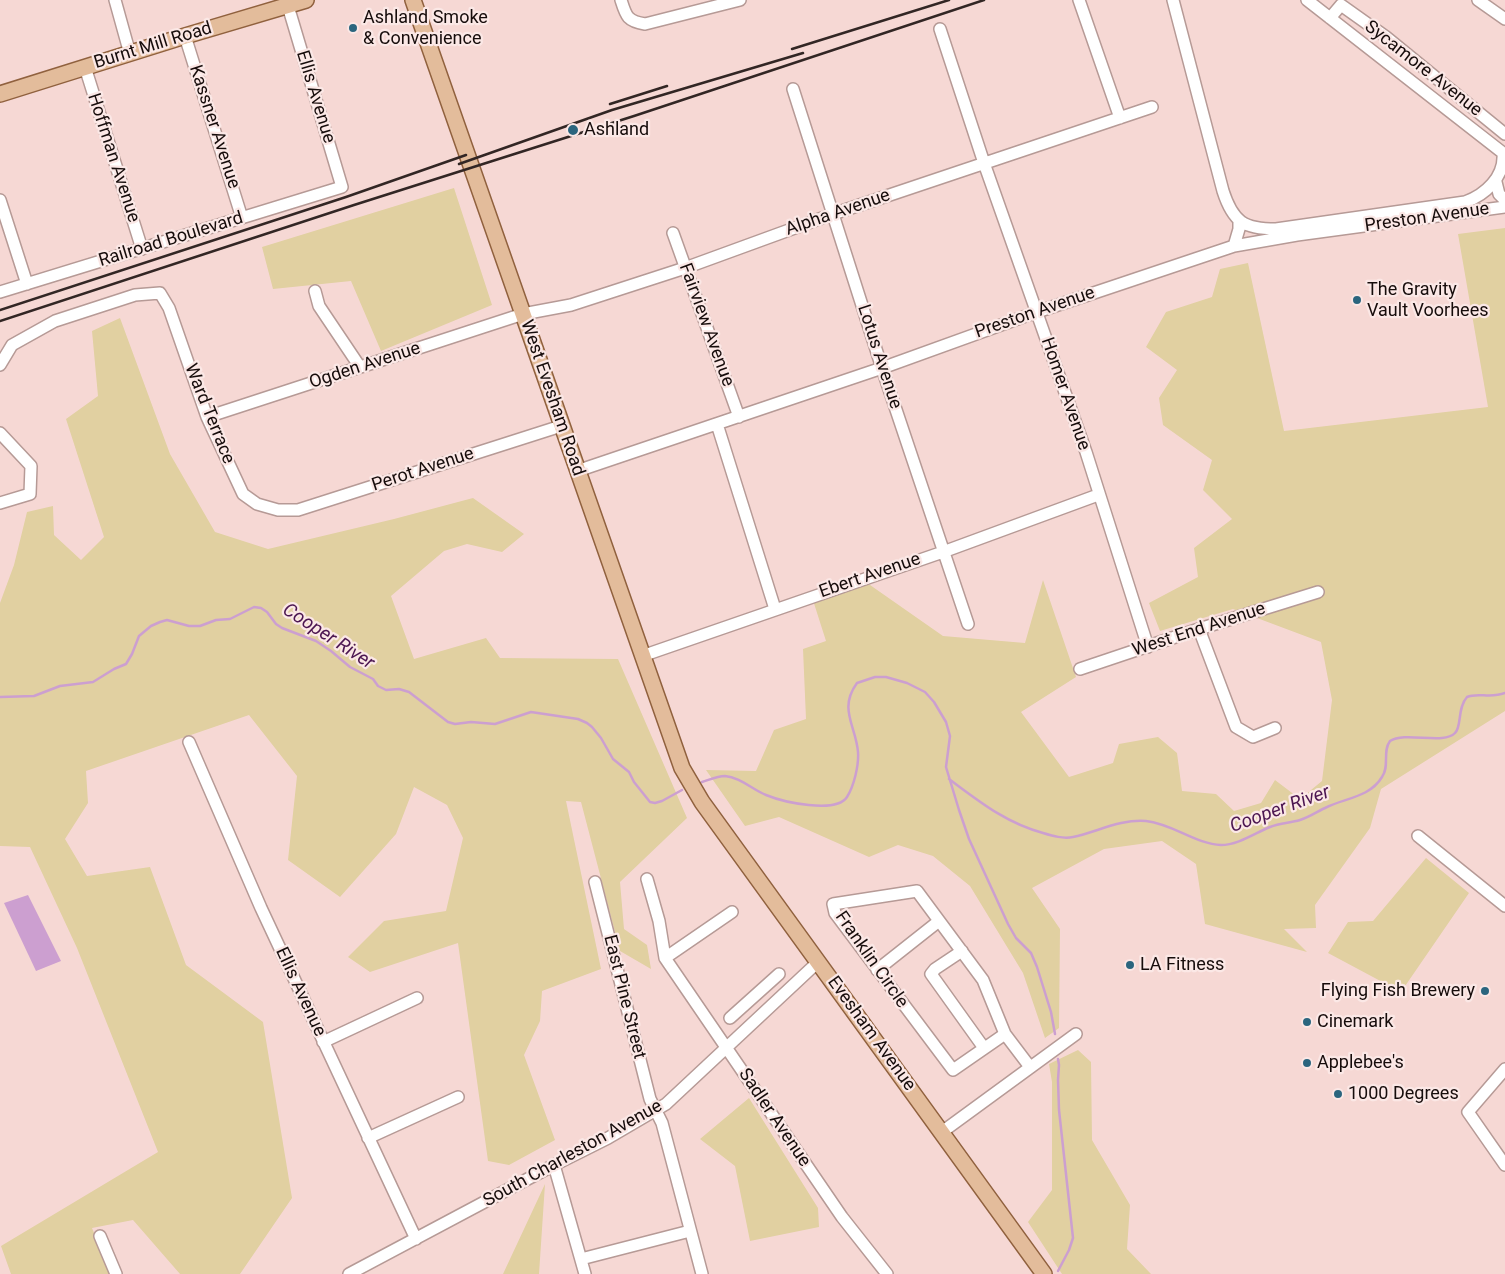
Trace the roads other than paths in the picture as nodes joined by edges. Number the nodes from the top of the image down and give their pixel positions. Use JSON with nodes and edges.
{"nodes":[{"id":1,"x":115,"y":0,"type":"edge"},
{"id":2,"x":306,"y":0,"type":"edge"},
{"id":3,"x":413,"y":0,"type":"edge"},
{"id":4,"x":621,"y":0,"type":"edge"},
{"id":5,"x":740,"y":0,"type":"edge"},
{"id":6,"x":1079,"y":0,"type":"edge"},
{"id":7,"x":1174,"y":0,"type":"edge"},
{"id":8,"x":1307,"y":0,"type":"edge"},
{"id":9,"x":1478,"y":0,"type":"edge"},
{"id":10,"x":288,"y":6,"type":"junction"},
{"id":11,"x":1330,"y":18,"type":"junction"},
{"id":12,"x":1505,"y":19,"type":"edge"},
{"id":13,"x":940,"y":29,"type":"dead end"},
{"id":14,"x":185,"y":36,"type":"junction"},
{"id":15,"x":130,"y":54,"type":"junction"},
{"id":16,"x":85,"y":68,"type":"junction"},
{"id":17,"x":793,"y":89,"type":"dead end"},
{"id":18,"x":0,"y":94,"type":"edge"},
{"id":19,"x":1152,"y":107,"type":"dead end"},
{"id":20,"x":1120,"y":118,"type":"junction"},
{"id":21,"x":1505,"y":134,"type":"edge"},
{"id":22,"x":984,"y":163,"type":"junction"},
{"id":23,"x":1496,"y":182,"type":"junction"},
{"id":24,"x":342,"y":187,"type":"joint"},
{"id":25,"x":1487,"y":191,"type":"junction"},
{"id":26,"x":0,"y":200,"type":"edge"},
{"id":27,"x":1505,"y":200,"type":"edge"},
{"id":28,"x":1500,"y":208,"type":"edge"},
{"id":29,"x":833,"y":214,"type":"junction"},
{"id":30,"x":242,"y":218,"type":"junction"},
{"id":31,"x":1239,"y":222,"type":"junction"},
{"id":32,"x":1254,"y":228,"type":"junction"},
{"id":33,"x":673,"y":233,"type":"dead end"},
{"id":34,"x":1246,"y":244,"type":"junction"},
{"id":35,"x":1234,"y":246,"type":"junction"},
{"id":36,"x":142,"y":249,"type":"junction"},
{"id":37,"x":685,"y":268,"type":"junction"},
{"id":38,"x":26,"y":284,"type":"junction"},
{"id":39,"x":315,"y":290,"type":"dead end"},
{"id":40,"x":0,"y":292,"type":"edge"},
{"id":41,"x":1037,"y":312,"type":"junction"},
{"id":42,"x":523,"y":314,"type":"junction"},
{"id":43,"x":0,"y":365,"type":"edge"},
{"id":44,"x":360,"y":367,"type":"junction"},
{"id":45,"x":882,"y":368,"type":"junction"},
{"id":46,"x":206,"y":416,"type":"junction"},
{"id":47,"x":738,"y":417,"type":"junction"},
{"id":48,"x":717,"y":424,"type":"junction"},
{"id":49,"x":561,"y":426,"type":"junction"},
{"id":50,"x":0,"y":433,"type":"edge"},
{"id":51,"x":577,"y":471,"type":"junction"},
{"id":52,"x":1098,"y":495,"type":"junction"},
{"id":53,"x":0,"y":503,"type":"edge"},
{"id":54,"x":283,"y":510,"type":"joint"},
{"id":55,"x":942,"y":552,"type":"junction"},
{"id":56,"x":1318,"y":592,"type":"dead end"},
{"id":57,"x":775,"y":609,"type":"junction"},
{"id":58,"x":968,"y":624,"type":"dead end"},
{"id":59,"x":1199,"y":629,"type":"junction"},
{"id":60,"x":1148,"y":647,"type":"junction"},
{"id":61,"x":642,"y":656,"type":"junction"},
{"id":62,"x":1080,"y":669,"type":"dead end"},
{"id":63,"x":1275,"y":728,"type":"dead end"},
{"id":64,"x":189,"y":742,"type":"dead end"},
{"id":65,"x":697,"y":794,"type":"joint"},
{"id":66,"x":1418,"y":836,"type":"dead end"},
{"id":67,"x":647,"y":879,"type":"dead end"},
{"id":68,"x":595,"y":882,"type":"dead end"},
{"id":69,"x":1505,"y":906,"type":"edge"},
{"id":70,"x":732,"y":912,"type":"dead end"},
{"id":71,"x":939,"y":921,"type":"junction"},
{"id":72,"x":962,"y":952,"type":"junction"},
{"id":73,"x":665,"y":958,"type":"junction"},
{"id":74,"x":818,"y":962,"type":"junction"},
{"id":75,"x":877,"y":970,"type":"junction"},
{"id":76,"x":780,"y":974,"type":"dead end"},
{"id":77,"x":756,"y":995,"type":"junction"},
{"id":78,"x":416,"y":998,"type":"dead end"},
{"id":79,"x":769,"y":1008,"type":"junction"},
{"id":80,"x":730,"y":1018,"type":"dead end"},
{"id":81,"x":1005,"y":1034,"type":"junction"},
{"id":82,"x":1076,"y":1034,"type":"dead end"},
{"id":83,"x":323,"y":1042,"type":"junction"},
{"id":84,"x":726,"y":1047,"type":"junction"},
{"id":85,"x":984,"y":1048,"type":"junction"},
{"id":86,"x":1030,"y":1067,"type":"junction"},
{"id":87,"x":1505,"y":1069,"type":"edge"},
{"id":88,"x":458,"y":1097,"type":"dead end"},
{"id":89,"x":656,"y":1111,"type":"junction"},
{"id":90,"x":942,"y":1132,"type":"junction"},
{"id":91,"x":368,"y":1138,"type":"junction"},
{"id":92,"x":554,"y":1165,"type":"junction"},
{"id":93,"x":1505,"y":1165,"type":"edge"},
{"id":94,"x":690,"y":1231,"type":"junction"},
{"id":95,"x":100,"y":1236,"type":"dead end"},
{"id":96,"x":416,"y":1239,"type":"junction"},
{"id":97,"x":581,"y":1259,"type":"junction"},
{"id":98,"x":116,"y":1274,"type":"edge"},
{"id":99,"x":349,"y":1274,"type":"edge"},
{"id":100,"x":585,"y":1274,"type":"edge"},
{"id":101,"x":702,"y":1274,"type":"edge"},
{"id":102,"x":887,"y":1274,"type":"edge"},
{"id":103,"x":1044,"y":1274,"type":"edge"}],
"edges":[{"from":1,"to":15,"type":"street"},
{"from":2,"to":10,"type":"main road","name":"Burnt Mill Road"},
{"from":3,"to":42,"type":"main road","name":"West Evesham Road"},
{"from":4,"to":5,"type":"street"},
{"from":6,"to":20,"type":"street"},
{"from":7,"to":31,"type":"street"},
{"from":8,"to":11,"type":"street","name":"Preston Avenue"},
{"from":9,"to":12,"type":"street"},
{"from":10,"to":14,"type":"main road","name":"Burnt Mill Road"},
{"from":10,"to":24,"type":"street","name":"Ellis Avenue"},
{"from":11,"to":21,"type":"street","name":"Sycamore Avenue"},
{"from":11,"to":23,"type":"street","name":"Preston Avenue"},
{"from":13,"to":22,"type":"street","name":"Homer Avenue"},
{"from":14,"to":15,"type":"main road","name":"Burnt Mill Road"},
{"from":14,"to":30,"type":"street","name":"Kassner Avenue"},
{"from":15,"to":16,"type":"main road","name":"Burnt Mill Road"},
{"from":16,"to":18,"type":"main road","name":"Burnt Mill Road"},
{"from":16,"to":36,"type":"street","name":"Hoffman Avenue"},
{"from":17,"to":29,"type":"street","name":"Lotus Avenue"},
{"from":19,"to":20,"type":"street","name":"Alpha Avenue"},
{"from":20,"to":22,"type":"street","name":"Alpha Avenue"},
{"from":22,"to":29,"type":"street","name":"Alpha Avenue"},
{"from":22,"to":41,"type":"street","name":"Homer Avenue"},
{"from":23,"to":25,"type":"street","name":"Preston Avenue"},
{"from":23,"to":27,"type":"street"},
{"from":24,"to":30,"type":"street","name":"Railroad Boulevard"},
{"from":25,"to":28,"type":"street"},
{"from":25,"to":32,"type":"street","name":"Preston Avenue"},
{"from":26,"to":38,"type":"street"},
{"from":28,"to":34,"type":"street","name":"Preston Avenue"},
{"from":29,"to":37,"type":"street","name":"Alpha Avenue"},
{"from":29,"to":45,"type":"street","name":"Lotus Avenue"},
{"from":30,"to":36,"type":"street","name":"Railroad Boulevard"},
{"from":31,"to":32,"type":"street","name":"Preston Avenue"},
{"from":31,"to":35,"type":"street"},
{"from":32,"to":34,"type":"street"},
{"from":33,"to":37,"type":"street","name":"Fairview Avenue"},
{"from":34,"to":35,"type":"street","name":"Preston Avenue"},
{"from":35,"to":41,"type":"street","name":"Preston Avenue"},
{"from":36,"to":38,"type":"street","name":"Railroad Boulevard"},
{"from":37,"to":42,"type":"street","name":"Alpha Avenue"},
{"from":37,"to":47,"type":"street","name":"Fairview Avenue"},
{"from":38,"to":40,"type":"street","name":"Railroad Boulevard"},
{"from":39,"to":44,"type":"street"},
{"from":41,"to":45,"type":"street","name":"Preston Avenue"},
{"from":41,"to":52,"type":"street","name":"Homer Avenue"},
{"from":42,"to":44,"type":"street","name":"Ogden Avenue"},
{"from":42,"to":49,"type":"main road","name":"West Evesham Road"},
{"from":43,"to":46,"type":"street","name":"Ward Terrace"},
{"from":44,"to":46,"type":"street","name":"Ogden Avenue"},
{"from":45,"to":47,"type":"street","name":"Preston Avenue"},
{"from":45,"to":55,"type":"street","name":"Lotus Avenue"},
{"from":46,"to":54,"type":"street","name":"Ward Terrace"},
{"from":47,"to":48,"type":"street","name":"Preston Avenue"},
{"from":48,"to":51,"type":"street","name":"Preston Avenue"},
{"from":48,"to":57,"type":"street"},
{"from":49,"to":51,"type":"main road","name":"West Evesham Road"},
{"from":49,"to":54,"type":"street","name":"Perot Avenue"},
{"from":50,"to":53,"type":"street"},
{"from":51,"to":61,"type":"main road","name":"West Evesham Road"},
{"from":52,"to":55,"type":"street","name":"Ebert Avenue"},
{"from":52,"to":60,"type":"street","name":"Homer Avenue"},
{"from":55,"to":57,"type":"street","name":"Ebert Avenue"},
{"from":55,"to":58,"type":"street","name":"Lotus Avenue"},
{"from":56,"to":59,"type":"street","name":"West End Avenue"},
{"from":57,"to":61,"type":"street","name":"Ebert Avenue"},
{"from":59,"to":60,"type":"street","name":"West End Avenue"},
{"from":59,"to":63,"type":"street"},
{"from":60,"to":62,"type":"street","name":"West End Avenue"},
{"from":61,"to":65,"type":"main road","name":"West Evesham Road"},
{"from":64,"to":83,"type":"street","name":"Ellis Avenue"},
{"from":65,"to":74,"type":"main road","name":"Evesham Avenue"},
{"from":66,"to":69,"type":"street"},
{"from":67,"to":73,"type":"street"},
{"from":68,"to":89,"type":"street","name":"East Pine Street"},
{"from":70,"to":73,"type":"street"},
{"from":71,"to":72,"type":"street","name":"Franklin Circle"},
{"from":71,"to":75,"type":"street"},
{"from":71,"to":75,"type":"street","name":"Franklin Circle"},
{"from":72,"to":81,"type":"street","name":"Franklin Circle"},
{"from":72,"to":85,"type":"street"},
{"from":73,"to":84,"type":"street","name":"Sadler Avenue"},
{"from":74,"to":79,"type":"street","name":"South Charleston Avenue"},
{"from":74,"to":90,"type":"main road","name":"Evesham Avenue"},
{"from":75,"to":85,"type":"street","name":"Franklin Circle"},
{"from":76,"to":77,"type":"street"},
{"from":77,"to":79,"type":"street"},
{"from":77,"to":80,"type":"street"},
{"from":78,"to":83,"type":"street"},
{"from":79,"to":84,"type":"street","name":"South Charleston Avenue"},
{"from":81,"to":85,"type":"street","name":"Franklin Circle"},
{"from":81,"to":86,"type":"street","name":"Franklin Circle"},
{"from":82,"to":86,"type":"street"},
{"from":83,"to":91,"type":"street","name":"Ellis Avenue"},
{"from":84,"to":89,"type":"street","name":"South Charleston Avenue"},
{"from":84,"to":102,"type":"street","name":"Sadler Avenue"},
{"from":86,"to":90,"type":"street"},
{"from":87,"to":93,"type":"street"},
{"from":88,"to":91,"type":"street"},
{"from":89,"to":92,"type":"street","name":"South Charleston Avenue"},
{"from":89,"to":94,"type":"street","name":"East Pine Street"},
{"from":90,"to":103,"type":"main road","name":"Evesham Avenue"},
{"from":91,"to":96,"type":"street","name":"Ellis Avenue"},
{"from":92,"to":96,"type":"street","name":"South Charleston Avenue"},
{"from":92,"to":97,"type":"street"},
{"from":94,"to":97,"type":"street"},
{"from":94,"to":101,"type":"street","name":"East Pine Street"},
{"from":95,"to":98,"type":"street"},
{"from":96,"to":99,"type":"street","name":"South Charleston Avenue"},
{"from":97,"to":100,"type":"street"}]}
